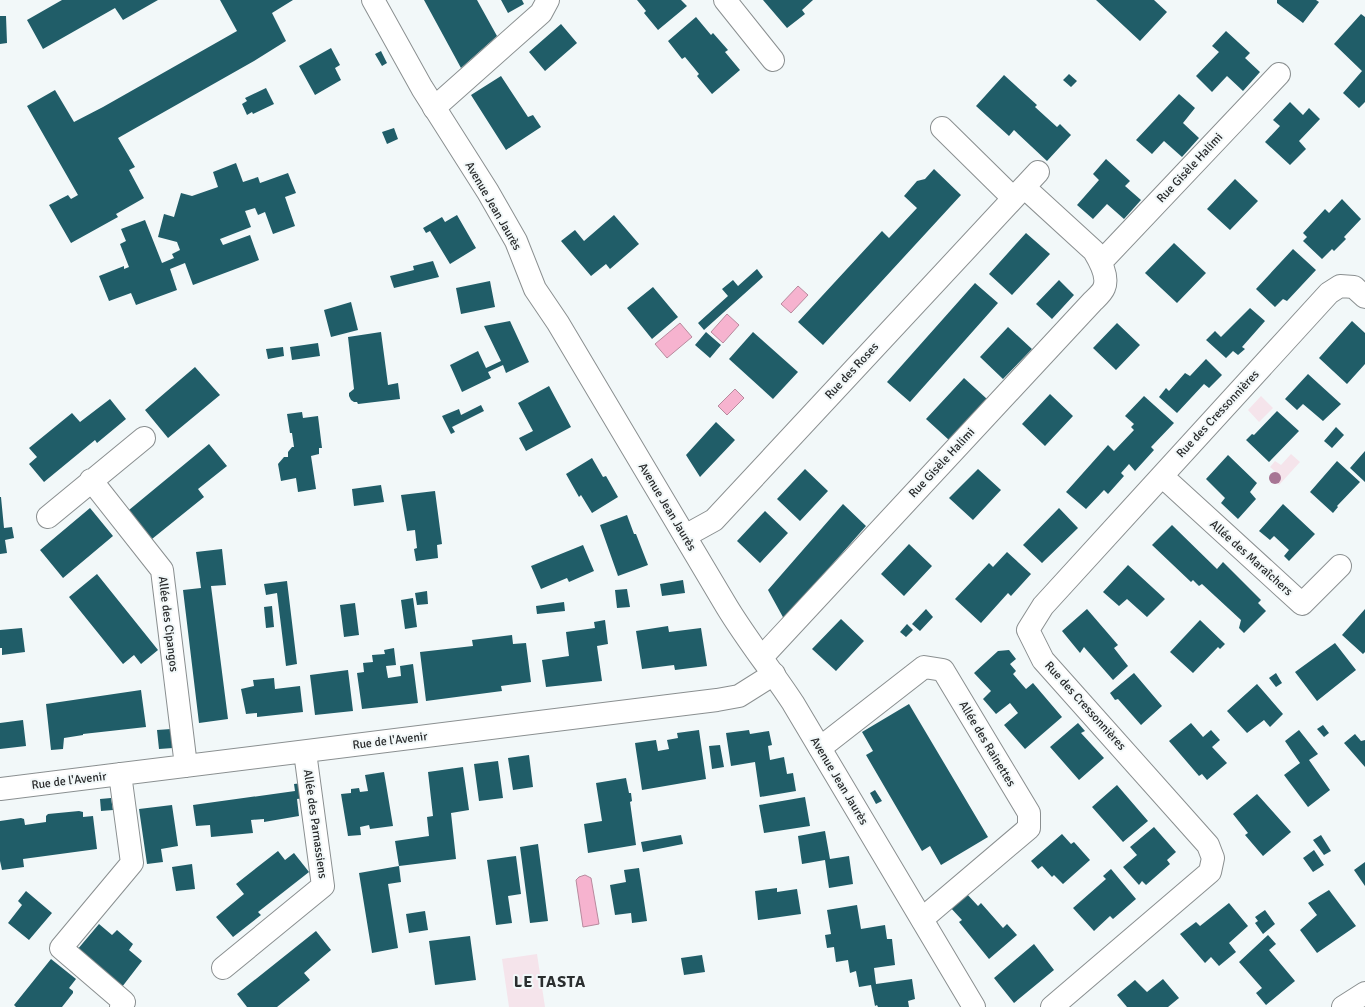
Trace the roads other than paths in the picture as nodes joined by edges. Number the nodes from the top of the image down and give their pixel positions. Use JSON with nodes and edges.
{"nodes":[{"id":1,"x":373,"y":0,"type":"edge"},
{"id":2,"x":548,"y":0,"type":"edge"},
{"id":3,"x":725,"y":0,"type":"edge"},
{"id":4,"x":773,"y":60,"type":"dead end"},
{"id":5,"x":1279,"y":74,"type":"dead end"},
{"id":6,"x":434,"y":108,"type":"junction"},
{"id":7,"x":942,"y":128,"type":"dead end"},
{"id":8,"x":1025,"y":186,"type":"junction"},
{"id":9,"x":1101,"y":262,"type":"junction"},
{"id":10,"x":1365,"y":297,"type":"edge"},
{"id":11,"x":144,"y":438,"type":"dead end"},
{"id":12,"x":1162,"y":476,"type":"junction"},
{"id":13,"x":92,"y":480,"type":"junction"},
{"id":14,"x":48,"y":517,"type":"dead end"},
{"id":15,"x":685,"y":536,"type":"junction"},
{"id":16,"x":1340,"y":566,"type":"dead end"},
{"id":17,"x":768,"y":666,"type":"junction"},
{"id":18,"x":820,"y":748,"type":"junction"},
{"id":19,"x":305,"y":752,"type":"junction"},
{"id":20,"x":186,"y":766,"type":"junction"},
{"id":21,"x":120,"y":774,"type":"junction"},
{"id":22,"x":0,"y":790,"type":"edge"},
{"id":23,"x":922,"y":919,"type":"junction"},
{"id":24,"x":223,"y":968,"type":"dead end"},
{"id":25,"x":1365,"y":993,"type":"edge"},
{"id":26,"x":121,"y":1007,"type":"edge"},
{"id":27,"x":974,"y":1007,"type":"edge"},
{"id":28,"x":1052,"y":1007,"type":"edge"},
{"id":29,"x":1343,"y":1007,"type":"edge"}],
"edges":[{"from":1,"to":6,"type":"street","name":"Avenue Jean Jaurès"},
{"from":2,"to":6,"type":"street"},
{"from":3,"to":4,"type":"street"},
{"from":5,"to":9,"type":"street","name":"Rue Gisèle Halimi"},
{"from":6,"to":15,"type":"street","name":"Avenue Jean Jaurès"},
{"from":7,"to":8,"type":"street"},
{"from":8,"to":9,"type":"street","name":"Rue Gisèle Halimi"},
{"from":8,"to":15,"type":"street","name":"Rue des Roses"},
{"from":9,"to":17,"type":"street","name":"Rue Gisèle Halimi"},
{"from":10,"to":12,"type":"street","name":"Rue des Cressonnières"},
{"from":11,"to":13,"type":"street"},
{"from":12,"to":16,"type":"street","name":"Allée des Maraîchers"},
{"from":12,"to":28,"type":"street","name":"Rue des Cressonnières"},
{"from":13,"to":14,"type":"street"},
{"from":13,"to":20,"type":"street","name":"Allée des Cipangos"},
{"from":15,"to":17,"type":"street","name":"Avenue Jean Jaurès"},
{"from":17,"to":18,"type":"street","name":"Avenue Jean Jaurès"},
{"from":17,"to":19,"type":"street","name":"Rue de l'Avenir"},
{"from":18,"to":23,"type":"street","name":"Avenue Jean Jaurès"},
{"from":18,"to":23,"type":"street","name":"Allée des Rainettes"},
{"from":19,"to":20,"type":"street","name":"Rue de l'Avenir"},
{"from":19,"to":24,"type":"street","name":"Allée des Parnassiens"},
{"from":20,"to":21,"type":"street","name":"Rue de l'Avenir"},
{"from":21,"to":22,"type":"street","name":"Rue de l'Avenir"},
{"from":21,"to":26,"type":"street"},
{"from":23,"to":27,"type":"street","name":"Avenue Jean Jaurès"},
{"from":25,"to":29,"type":"street"}]}
